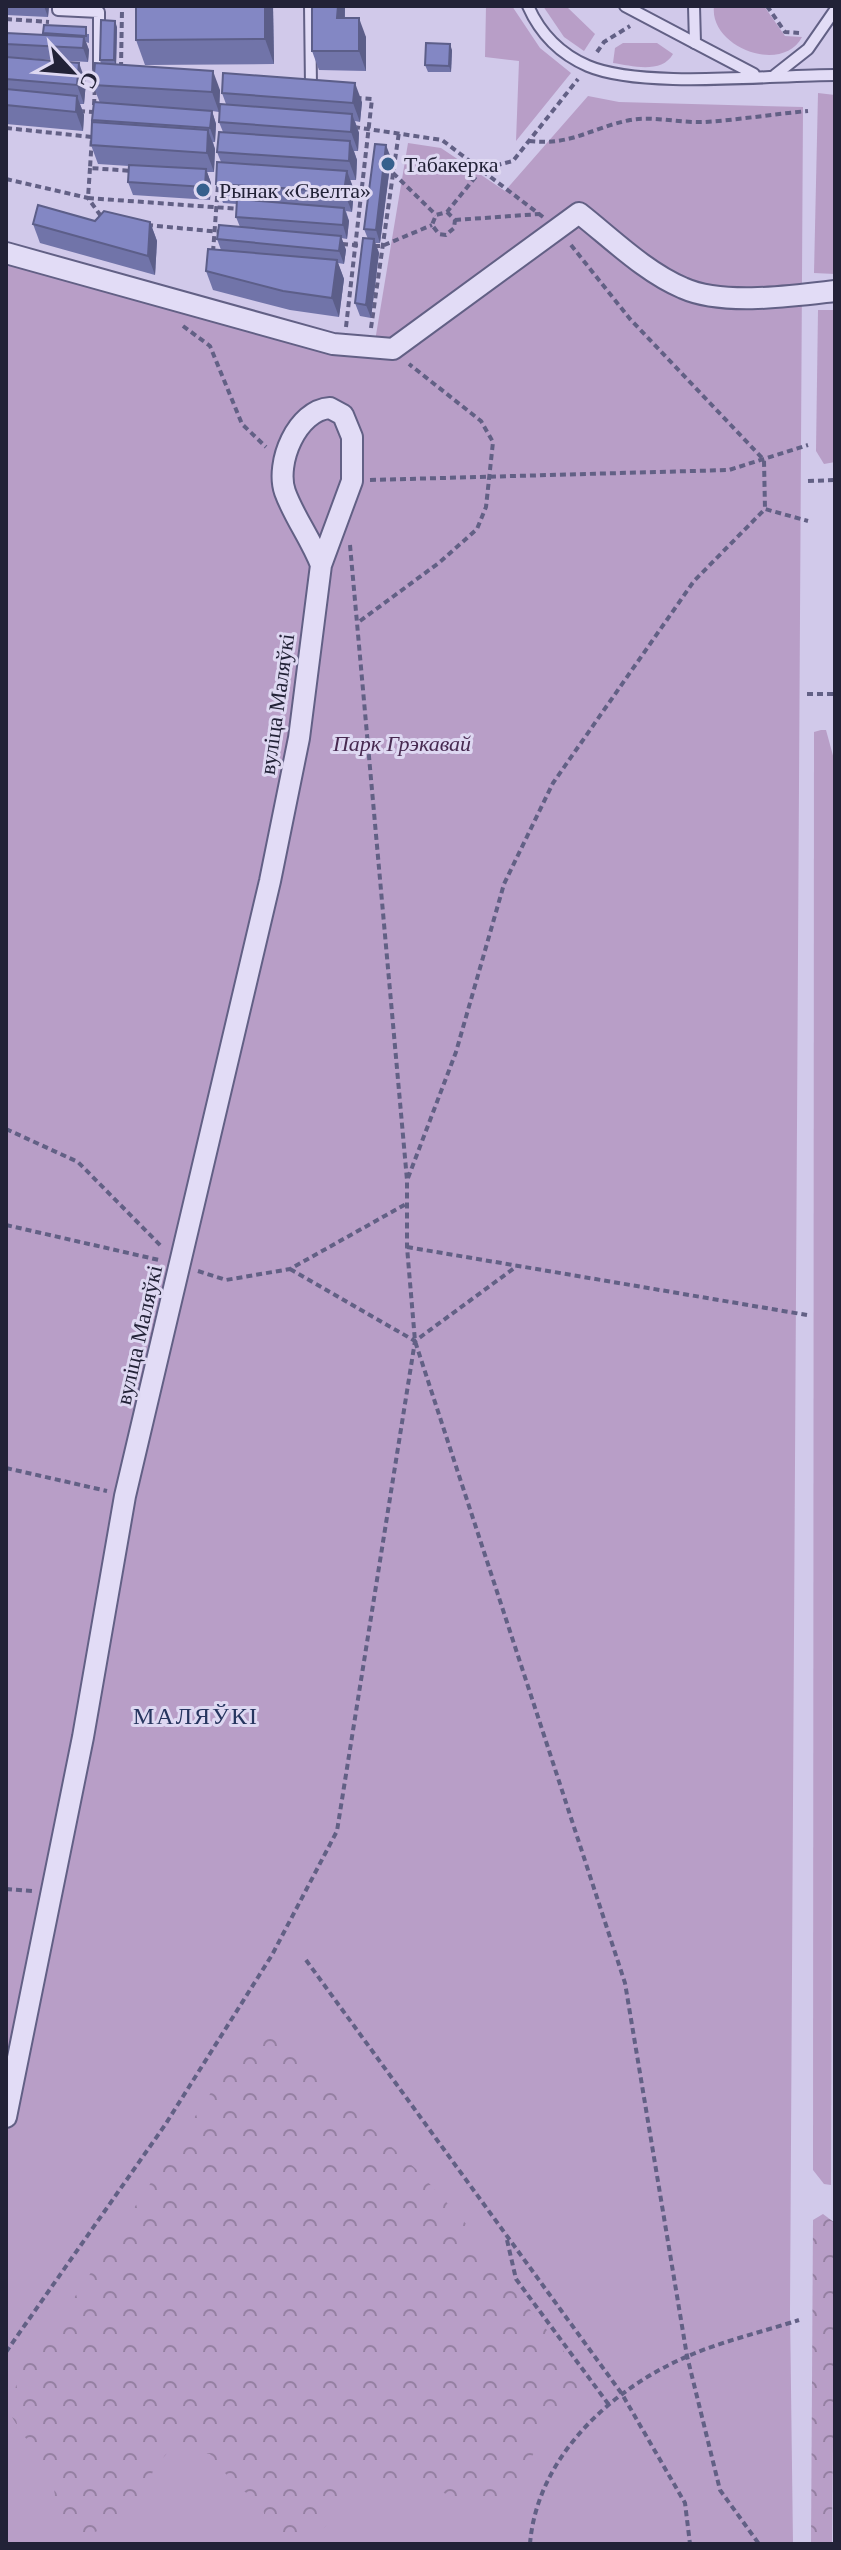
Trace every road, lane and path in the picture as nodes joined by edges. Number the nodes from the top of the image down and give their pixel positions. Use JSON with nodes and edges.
{"nodes":[{"id":1,"x":58,"y":6,"type":"edge"},
{"id":2,"x":310,"y":6,"type":"edge"},
{"id":3,"x":528,"y":6,"type":"edge"},
{"id":4,"x":625,"y":6,"type":"edge"},
{"id":5,"x":694,"y":6,"type":"edge"},
{"id":6,"x":767,"y":6,"type":"edge"},
{"id":7,"x":122,"y":10,"type":"dead end"},
{"id":8,"x":835,"y":10,"type":"edge"},
{"id":9,"x":808,"y":34,"type":"dead end"},
{"id":10,"x":695,"y":43,"type":"junction"},
{"id":11,"x":97,"y":73,"type":"joint"},
{"id":12,"x":756,"y":75,"type":"junction"},
{"id":13,"x":775,"y":75,"type":"junction"},
{"id":14,"x":835,"y":75,"type":"edge"},
{"id":15,"x":119,"y":78,"type":"edge"},
{"id":16,"x":311,"y":86,"type":"edge"},
{"id":17,"x":343,"y":97,"type":"edge"},
{"id":18,"x":64,"y":109,"type":"edge"},
{"id":19,"x":808,"y":111,"type":"dead end"},
{"id":20,"x":93,"y":112,"type":"junction"},
{"id":21,"x":108,"y":113,"type":"edge"},
{"id":22,"x":340,"y":126,"type":"edge"},
{"id":23,"x":370,"y":127,"type":"junction"},
{"id":24,"x":6,"y":128,"type":"edge"},
{"id":25,"x":399,"y":132,"type":"junction"},
{"id":26,"x":92,"y":137,"type":"junction"},
{"id":27,"x":106,"y":138,"type":"edge"},
{"id":28,"x":529,"y":141,"type":"dead end"},
{"id":29,"x":352,"y":155,"type":"edge"},
{"id":30,"x":366,"y":156,"type":"junction"},
{"id":31,"x":90,"y":168,"type":"junction"},
{"id":32,"x":482,"y":169,"type":"junction"},
{"id":33,"x":147,"y":172,"type":"edge"},
{"id":34,"x":393,"y":173,"type":"junction"},
{"id":35,"x":219,"y":177,"type":"edge"},
{"id":36,"x":6,"y":179,"type":"edge"},
{"id":37,"x":346,"y":186,"type":"edge"},
{"id":38,"x":362,"y":187,"type":"junction"},
{"id":39,"x":88,"y":198,"type":"junction"},
{"id":40,"x":217,"y":207,"type":"junction"},
{"id":41,"x":248,"y":209,"type":"edge"},
{"id":42,"x":447,"y":212,"type":"junction"},
{"id":43,"x":540,"y":214,"type":"junction"},
{"id":44,"x":436,"y":215,"type":"junction"},
{"id":45,"x":455,"y":220,"type":"junction"},
{"id":46,"x":105,"y":221,"type":"edge"},
{"id":47,"x":136,"y":224,"type":"edge"},
{"id":48,"x":432,"y":225,"type":"junction"},
{"id":49,"x":557,"y":228,"type":"junction"},
{"id":50,"x":215,"y":232,"type":"junction"},
{"id":51,"x":231,"y":233,"type":"edge"},
{"id":52,"x":339,"y":244,"type":"edge"},
{"id":53,"x":355,"y":245,"type":"junction"},
{"id":54,"x":382,"y":246,"type":"junction"},
{"id":55,"x":6,"y":253,"type":"edge"},
{"id":56,"x":212,"y":259,"type":"edge"},
{"id":57,"x":835,"y":291,"type":"edge"},
{"id":58,"x":173,"y":319,"type":"dead end"},
{"id":59,"x":339,"y":337,"type":"junction"},
{"id":60,"x":368,"y":347,"type":"junction"},
{"id":61,"x":393,"y":349,"type":"junction"},
{"id":62,"x":808,"y":445,"type":"dead end"},
{"id":63,"x":764,"y":460,"type":"junction"},
{"id":64,"x":285,"y":464,"type":"junction"},
{"id":65,"x":492,"y":474,"type":"junction"},
{"id":66,"x":835,"y":480,"type":"edge"},
{"id":67,"x":352,"y":481,"type":"junction"},
{"id":68,"x":808,"y":481,"type":"dead end"},
{"id":69,"x":765,"y":509,"type":"junction"},
{"id":70,"x":808,"y":521,"type":"dead end"},
{"id":71,"x":337,"y":526,"type":"junction"},
{"id":72,"x":321,"y":565,"type":"junction"},
{"id":73,"x":360,"y":621,"type":"junction"},
{"id":74,"x":807,"y":694,"type":"dead end"},
{"id":75,"x":835,"y":694,"type":"edge"},
{"id":76,"x":6,"y":1129,"type":"edge"},
{"id":77,"x":407,"y":1180,"type":"junction"},
{"id":78,"x":407,"y":1204,"type":"junction"},
{"id":79,"x":6,"y":1225,"type":"edge"},
{"id":80,"x":407,"y":1247,"type":"junction"},
{"id":81,"x":180,"y":1266,"type":"junction"},
{"id":82,"x":517,"y":1266,"type":"junction"},
{"id":83,"x":290,"y":1269,"type":"junction"},
{"id":84,"x":807,"y":1315,"type":"dead end"},
{"id":85,"x":415,"y":1341,"type":"junction"},
{"id":86,"x":6,"y":1468,"type":"edge"},
{"id":87,"x":125,"y":1496,"type":"junction"},
{"id":88,"x":306,"y":1960,"type":"dead end"},
{"id":89,"x":6,"y":2117,"type":"edge"},
{"id":90,"x":506,"y":2236,"type":"junction"},
{"id":91,"x":799,"y":2320,"type":"dead end"},
{"id":92,"x":6,"y":2352,"type":"edge"},
{"id":93,"x":687,"y":2356,"type":"junction"},
{"id":94,"x":622,"y":2394,"type":"junction"},
{"id":95,"x":609,"y":2405,"type":"junction"},
{"id":96,"x":530,"y":2544,"type":"edge"},
{"id":97,"x":690,"y":2544,"type":"edge"},
{"id":98,"x":759,"y":2544,"type":"edge"}],
"edges":[{"from":1,"to":11,"type":"lane"},
{"from":2,"to":16,"type":"lane"},
{"from":3,"to":12,"type":"lane"},
{"from":4,"to":10,"type":"lane"},
{"from":5,"to":10,"type":"lane"},
{"from":6,"to":9,"type":"path"},
{"from":7,"to":15,"type":"path"},
{"from":8,"to":13,"type":"lane"},
{"from":10,"to":12,"type":"lane"},
{"from":11,"to":20,"type":"path"},
{"from":12,"to":13,"type":"lane"},
{"from":13,"to":14,"type":"lane"},
{"from":17,"to":23,"type":"path"},
{"from":18,"to":20,"type":"path"},
{"from":19,"to":28,"type":"path"},
{"from":20,"to":21,"type":"path"},
{"from":20,"to":26,"type":"path"},
{"from":22,"to":23,"type":"path"},
{"from":23,"to":25,"type":"path"},
{"from":23,"to":30,"type":"path"},
{"from":24,"to":26,"type":"path"},
{"from":25,"to":32,"type":"path"},
{"from":25,"to":34,"type":"path"},
{"from":26,"to":27,"type":"path"},
{"from":26,"to":31,"type":"path"},
{"from":29,"to":30,"type":"path"},
{"from":30,"to":38,"type":"path"},
{"from":31,"to":33,"type":"path"},
{"from":31,"to":39,"type":"path"},
{"from":32,"to":42,"type":"path"},
{"from":32,"to":43,"type":"path"},
{"from":34,"to":44,"type":"path"},
{"from":34,"to":54,"type":"path"},
{"from":35,"to":40,"type":"path"},
{"from":36,"to":39,"type":"path"},
{"from":37,"to":38,"type":"path"},
{"from":38,"to":53,"type":"path"},
{"from":39,"to":40,"type":"path"},
{"from":39,"to":46,"type":"path"},
{"from":40,"to":41,"type":"path"},
{"from":40,"to":50,"type":"path"},
{"from":42,"to":44,"type":"path"},
{"from":42,"to":45,"type":"path"},
{"from":43,"to":45,"type":"path"},
{"from":43,"to":49,"type":"path"},
{"from":44,"to":48,"type":"path"},
{"from":45,"to":48,"type":"path"},
{"from":47,"to":50,"type":"path"},
{"from":48,"to":54,"type":"path"},
{"from":49,"to":57,"type":"street"},
{"from":49,"to":61,"type":"street"},
{"from":49,"to":63,"type":"path"},
{"from":50,"to":51,"type":"path"},
{"from":50,"to":56,"type":"path"},
{"from":52,"to":53,"type":"path"},
{"from":53,"to":54,"type":"path"},
{"from":53,"to":59,"type":"path"},
{"from":54,"to":60,"type":"path"},
{"from":55,"to":59,"type":"street"},
{"from":58,"to":64,"type":"path"},
{"from":59,"to":60,"type":"street"},
{"from":60,"to":61,"type":"street"},
{"from":61,"to":65,"type":"path"},
{"from":62,"to":63,"type":"path"},
{"from":63,"to":65,"type":"path"},
{"from":63,"to":69,"type":"path"},
{"from":64,"to":67,"type":"street","name":"вуліца Маляўкі"},
{"from":64,"to":72,"type":"street","name":"вуліца Маляўкі"},
{"from":65,"to":67,"type":"path"},
{"from":65,"to":73,"type":"path"},
{"from":66,"to":68,"type":"path"},
{"from":67,"to":71,"type":"street","name":"вуліца Маляўкі"},
{"from":69,"to":70,"type":"path"},
{"from":69,"to":77,"type":"path"},
{"from":71,"to":72,"type":"street","name":"вуліца Маляўкі"},
{"from":71,"to":73,"type":"path"},
{"from":72,"to":81,"type":"street","name":"вуліца Маляўкі"},
{"from":73,"to":77,"type":"path"},
{"from":74,"to":75,"type":"path"},
{"from":76,"to":81,"type":"path"},
{"from":77,"to":78,"type":"path"},
{"from":78,"to":80,"type":"path"},
{"from":78,"to":83,"type":"path"},
{"from":79,"to":81,"type":"path"},
{"from":80,"to":82,"type":"path"},
{"from":80,"to":85,"type":"path"},
{"from":81,"to":83,"type":"path"},
{"from":81,"to":87,"type":"street","name":"вуліца Маляўкі"},
{"from":82,"to":84,"type":"path"},
{"from":82,"to":85,"type":"path"},
{"from":83,"to":85,"type":"path"},
{"from":85,"to":92,"type":"path"},
{"from":85,"to":93,"type":"path"},
{"from":86,"to":87,"type":"path"},
{"from":87,"to":89,"type":"street","name":"вуліца Маляўкі"},
{"from":88,"to":90,"type":"path"},
{"from":90,"to":94,"type":"path"},
{"from":90,"to":95,"type":"path"},
{"from":91,"to":93,"type":"path"},
{"from":93,"to":94,"type":"path"},
{"from":93,"to":98,"type":"path"},
{"from":94,"to":95,"type":"path"},
{"from":94,"to":97,"type":"path"},
{"from":95,"to":96,"type":"path"}]}
